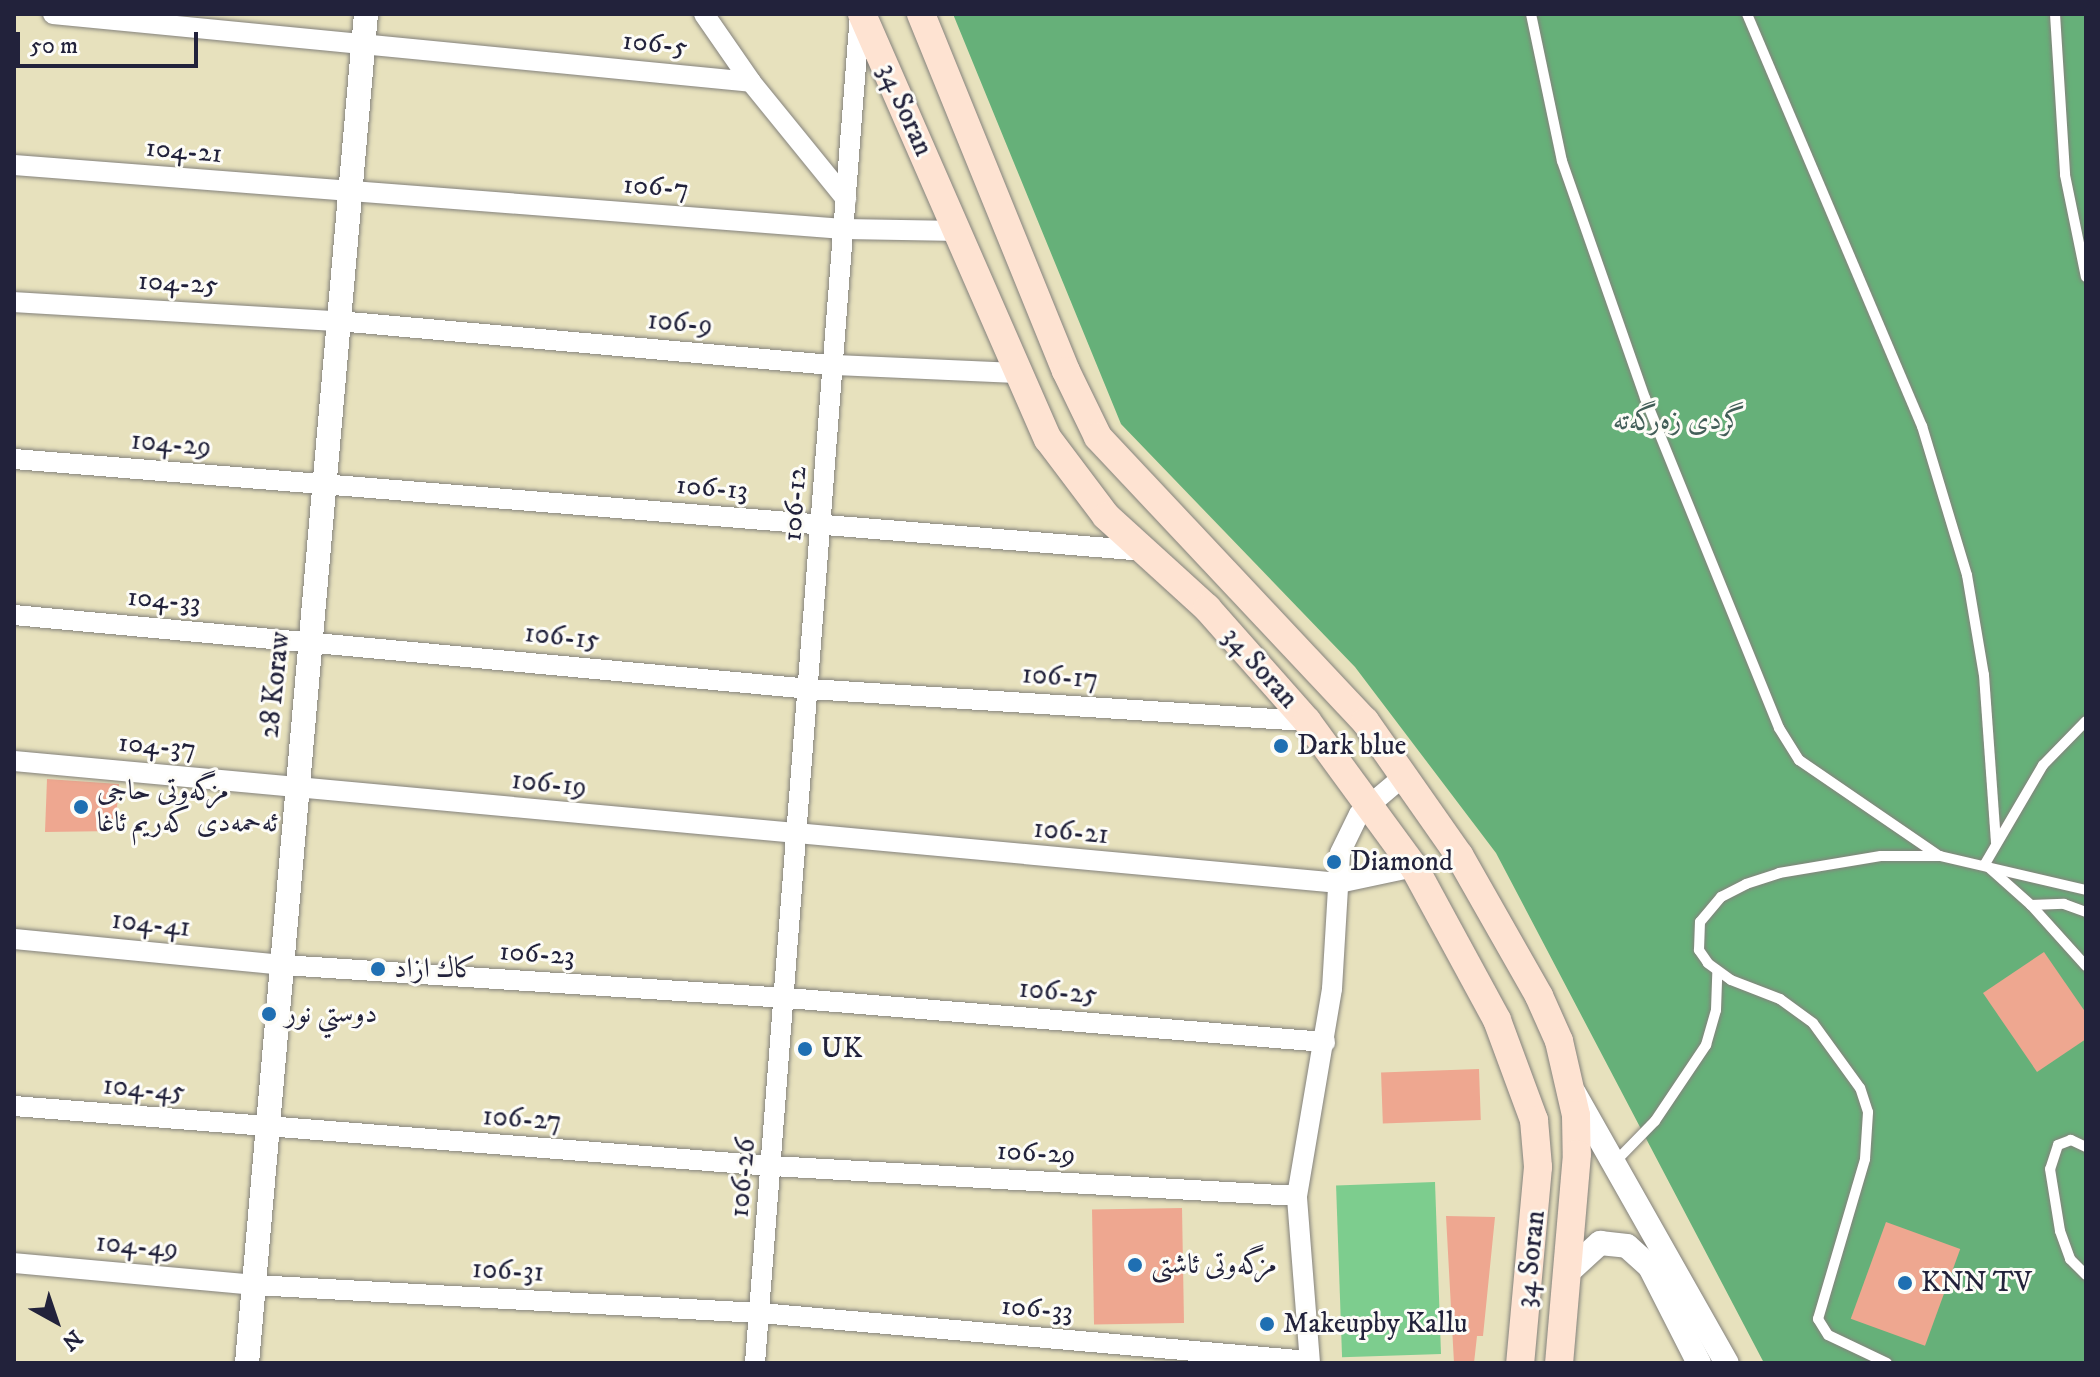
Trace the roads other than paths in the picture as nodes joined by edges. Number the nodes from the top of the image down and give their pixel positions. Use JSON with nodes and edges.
{"nodes":[{"id":1,"x":53,"y":14,"type":"edge"},
{"id":2,"x":366,"y":14,"type":"edge"},
{"id":3,"x":704,"y":14,"type":"edge"},
{"id":4,"x":861,"y":14,"type":"edge"},
{"id":5,"x":921,"y":14,"type":"edge"},
{"id":6,"x":1531,"y":14,"type":"edge"},
{"id":7,"x":1747,"y":14,"type":"edge"},
{"id":8,"x":2055,"y":14,"type":"edge"},
{"id":9,"x":363,"y":42,"type":"junction"},
{"id":10,"x":751,"y":82,"type":"junction"},
{"id":11,"x":14,"y":165,"type":"edge"},
{"id":12,"x":350,"y":193,"type":"junction"},
{"id":13,"x":846,"y":199,"type":"junction"},
{"id":14,"x":844,"y":229,"type":"junction"},
{"id":15,"x":959,"y":231,"type":"junction"},
{"id":16,"x":2086,"y":277,"type":"edge"},
{"id":17,"x":14,"y":302,"type":"edge"},
{"id":18,"x":338,"y":321,"type":"junction"},
{"id":19,"x":834,"y":365,"type":"junction"},
{"id":20,"x":1018,"y":373,"type":"junction"},
{"id":21,"x":14,"y":459,"type":"edge"},
{"id":22,"x":324,"y":485,"type":"junction"},
{"id":23,"x":822,"y":525,"type":"junction"},
{"id":24,"x":1144,"y":551,"type":"junction"},
{"id":25,"x":14,"y":615,"type":"edge"},
{"id":26,"x":309,"y":640,"type":"junction"},
{"id":27,"x":810,"y":689,"type":"junction"},
{"id":28,"x":1307,"y":721,"type":"junction"},
{"id":29,"x":2086,"y":721,"type":"edge"},
{"id":30,"x":14,"y":761,"type":"edge"},
{"id":31,"x":1404,"y":776,"type":"junction"},
{"id":32,"x":294,"y":787,"type":"junction"},
{"id":33,"x":1368,"y":803,"type":"junction"},
{"id":34,"x":799,"y":837,"type":"junction"},
{"id":35,"x":1996,"y":843,"type":"junction"},
{"id":36,"x":1940,"y":856,"type":"junction"},
{"id":37,"x":1985,"y":864,"type":"junction"},
{"id":38,"x":1414,"y":867,"type":"junction"},
{"id":39,"x":1339,"y":883,"type":"junction"},
{"id":40,"x":2086,"y":890,"type":"edge"},
{"id":41,"x":2031,"y":905,"type":"junction"},
{"id":42,"x":2086,"y":912,"type":"edge"},
{"id":43,"x":14,"y":939,"type":"edge"},
{"id":44,"x":283,"y":965,"type":"junction"},
{"id":45,"x":2086,"y":966,"type":"edge"},
{"id":46,"x":1717,"y":973,"type":"junction"},
{"id":47,"x":787,"y":998,"type":"junction"},
{"id":48,"x":1325,"y":1042,"type":"junction"},
{"id":49,"x":1570,"y":1086,"type":"junction"},
{"id":50,"x":14,"y":1106,"type":"edge"},
{"id":51,"x":268,"y":1128,"type":"junction"},
{"id":52,"x":2086,"y":1147,"type":"edge"},
{"id":53,"x":1614,"y":1163,"type":"junction"},
{"id":54,"x":772,"y":1166,"type":"junction"},
{"id":55,"x":1297,"y":1196,"type":"junction"},
{"id":56,"x":1654,"y":1256,"type":"junction"},
{"id":57,"x":14,"y":1263,"type":"edge"},
{"id":58,"x":1567,"y":1273,"type":"junction"},
{"id":59,"x":2086,"y":1275,"type":"edge"},
{"id":60,"x":254,"y":1285,"type":"junction"},
{"id":61,"x":760,"y":1313,"type":"junction"},
{"id":62,"x":1310,"y":1362,"type":"edge"},
{"id":63,"x":247,"y":1363,"type":"edge"},
{"id":64,"x":755,"y":1363,"type":"edge"},
{"id":65,"x":1520,"y":1363,"type":"edge"},
{"id":66,"x":1559,"y":1363,"type":"edge"},
{"id":67,"x":1699,"y":1363,"type":"edge"},
{"id":68,"x":1727,"y":1363,"type":"edge"},
{"id":69,"x":1887,"y":1363,"type":"edge"}],
"edges":[{"from":1,"to":9,"type":"street","name":"106-5"},
{"from":2,"to":9,"type":"street","name":"28 Koraw"},
{"from":3,"to":10,"type":"street"},
{"from":4,"to":13,"type":"street","name":"106-12"},
{"from":4,"to":15,"type":"main road","name":"34 Soran"},
{"from":5,"to":31,"type":"main road","name":"34 Soran"},
{"from":6,"to":36,"type":"lane"},
{"from":7,"to":35,"type":"lane"},
{"from":8,"to":16,"type":"lane"},
{"from":9,"to":10,"type":"street","name":"106-5"},
{"from":9,"to":12,"type":"street","name":"28 Koraw"},
{"from":10,"to":13,"type":"street"},
{"from":11,"to":12,"type":"street","name":"104-21"},
{"from":12,"to":14,"type":"street","name":"106-7"},
{"from":12,"to":18,"type":"street","name":"28 Koraw"},
{"from":13,"to":14,"type":"street","name":"106-12"},
{"from":14,"to":15,"type":"street","name":"106-7"},
{"from":14,"to":19,"type":"street","name":"106-12"},
{"from":15,"to":20,"type":"main road","name":"34 Soran"},
{"from":17,"to":18,"type":"street","name":"104-25"},
{"from":18,"to":19,"type":"street","name":"106-9"},
{"from":18,"to":22,"type":"street","name":"28 Koraw"},
{"from":19,"to":20,"type":"street","name":"106-9"},
{"from":19,"to":23,"type":"street","name":"106-12"},
{"from":20,"to":24,"type":"main road","name":"34 Soran"},
{"from":21,"to":22,"type":"street","name":"104-29"},
{"from":22,"to":23,"type":"street","name":"106-13"},
{"from":22,"to":26,"type":"street","name":"28 Koraw"},
{"from":23,"to":24,"type":"street","name":"106-13"},
{"from":23,"to":27,"type":"street","name":"106-12"},
{"from":24,"to":28,"type":"main road","name":"34 Soran"},
{"from":25,"to":26,"type":"street","name":"104-33"},
{"from":26,"to":27,"type":"street","name":"106-15"},
{"from":26,"to":32,"type":"street","name":"28 Koraw"},
{"from":27,"to":28,"type":"street","name":"106-17"},
{"from":27,"to":34,"type":"street","name":"106-12"},
{"from":28,"to":33,"type":"main road","name":"34 Soran"},
{"from":29,"to":35,"type":"lane"},
{"from":30,"to":32,"type":"street","name":"104-37"},
{"from":31,"to":33,"type":"street"},
{"from":31,"to":49,"type":"main road","name":"34 Soran"},
{"from":32,"to":34,"type":"street","name":"106-19"},
{"from":32,"to":44,"type":"street","name":"28 Koraw"},
{"from":33,"to":38,"type":"main road","name":"34 Soran"},
{"from":33,"to":39,"type":"street"},
{"from":34,"to":39,"type":"street","name":"106-21"},
{"from":34,"to":47,"type":"street","name":"106-12"},
{"from":35,"to":37,"type":"lane"},
{"from":36,"to":37,"type":"lane"},
{"from":36,"to":46,"type":"lane"},
{"from":37,"to":40,"type":"lane"},
{"from":37,"to":41,"type":"lane"},
{"from":38,"to":39,"type":"street","name":"106-21"},
{"from":38,"to":65,"type":"main road","name":"34 Soran"},
{"from":39,"to":48,"type":"street"},
{"from":41,"to":42,"type":"lane"},
{"from":41,"to":45,"type":"lane"},
{"from":43,"to":44,"type":"street","name":"104-41"},
{"from":44,"to":47,"type":"street","name":"106-23"},
{"from":44,"to":51,"type":"street","name":"28 Koraw"},
{"from":46,"to":53,"type":"lane"},
{"from":46,"to":69,"type":"lane"},
{"from":47,"to":48,"type":"street","name":"106-25"},
{"from":47,"to":54,"type":"street","name":"106-26"},
{"from":48,"to":55,"type":"street"},
{"from":49,"to":53,"type":"street"},
{"from":49,"to":58,"type":"main road","name":"34 Soran"},
{"from":50,"to":51,"type":"street","name":"104-45"},
{"from":51,"to":54,"type":"street","name":"106-27"},
{"from":51,"to":60,"type":"street","name":"28 Koraw"},
{"from":52,"to":59,"type":"lane"},
{"from":53,"to":56,"type":"street"},
{"from":54,"to":55,"type":"street","name":"106-29"},
{"from":54,"to":61,"type":"street","name":"106-26"},
{"from":55,"to":62,"type":"street"},
{"from":56,"to":58,"type":"street"},
{"from":56,"to":67,"type":"street"},
{"from":56,"to":68,"type":"street"},
{"from":57,"to":60,"type":"street","name":"104-49"},
{"from":58,"to":66,"type":"main road","name":"34 Soran"},
{"from":60,"to":61,"type":"street","name":"106-31"},
{"from":60,"to":63,"type":"street","name":"28 Koraw"},
{"from":61,"to":62,"type":"street","name":"106-33"},
{"from":61,"to":64,"type":"street","name":"106-26"}]}
